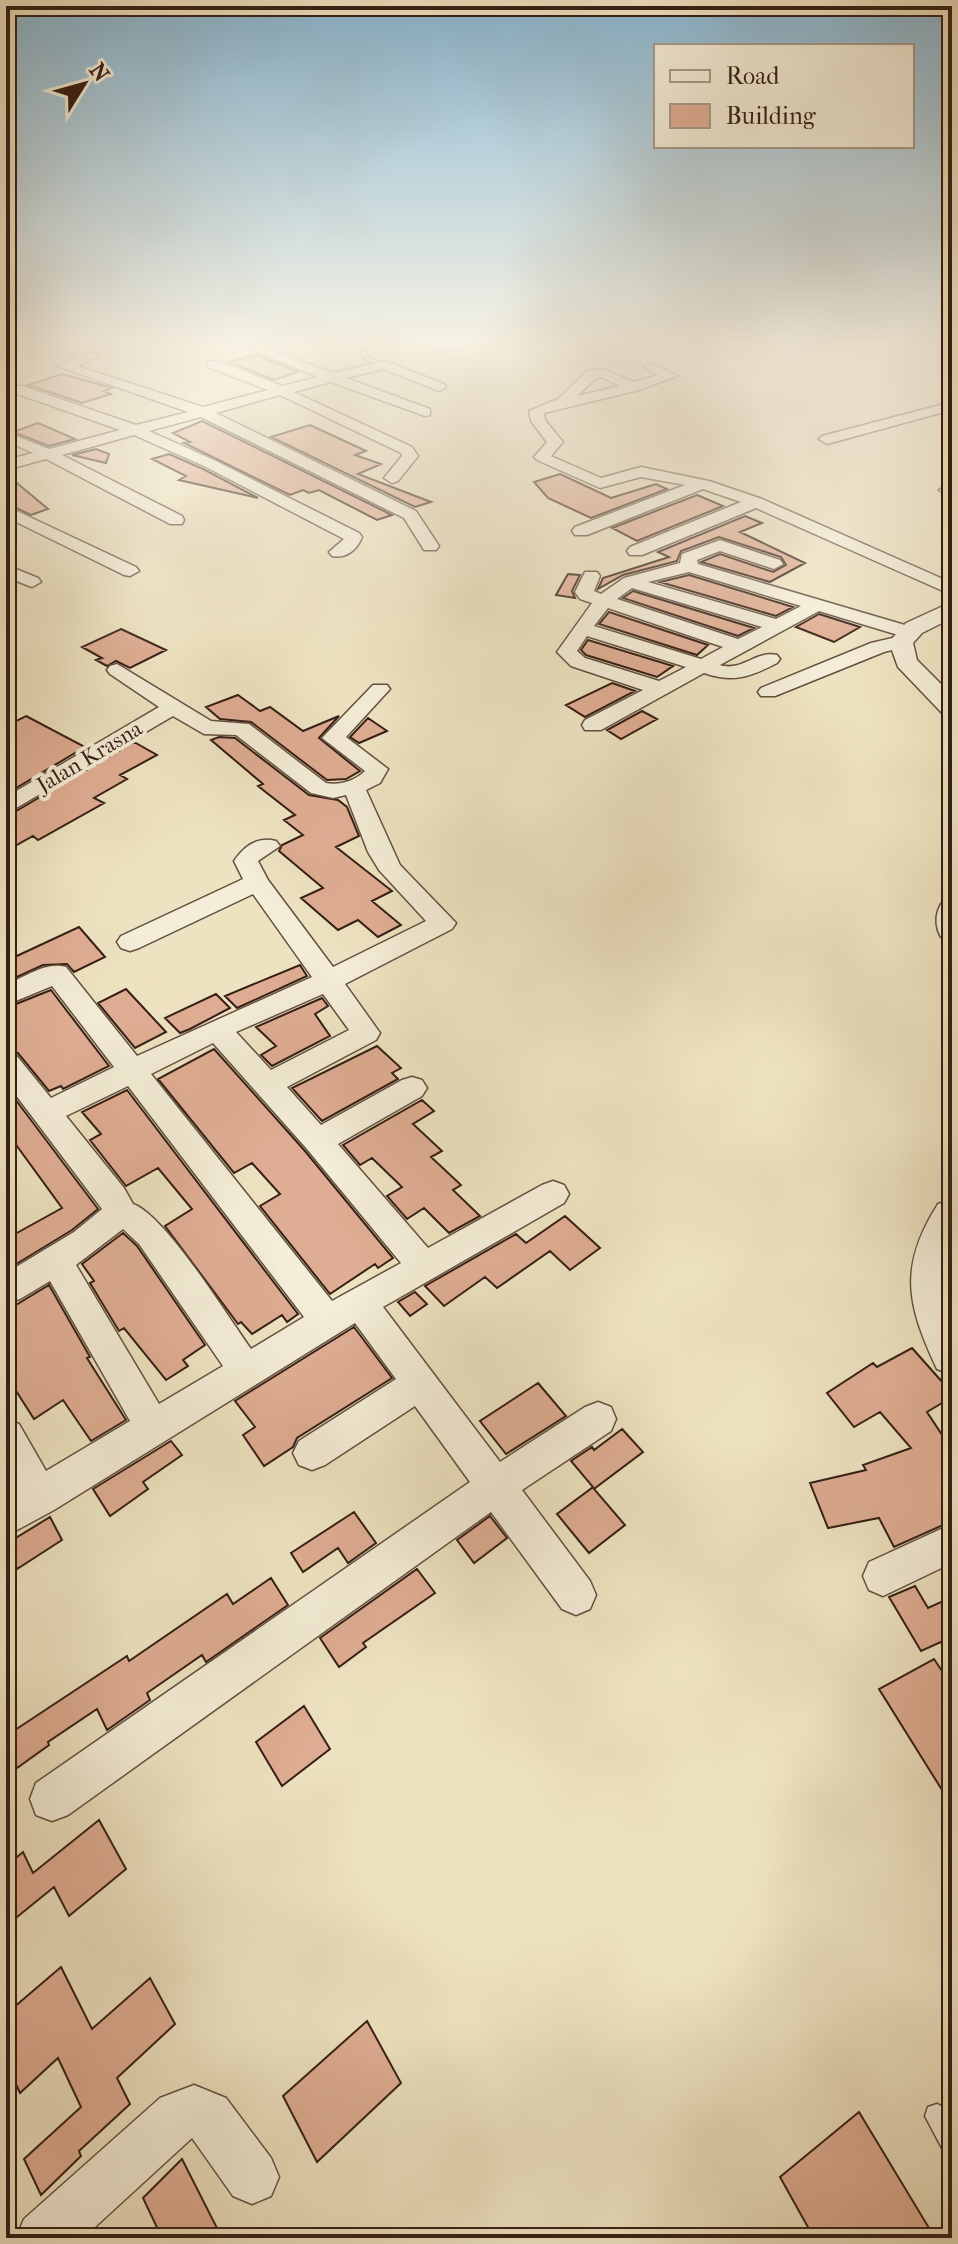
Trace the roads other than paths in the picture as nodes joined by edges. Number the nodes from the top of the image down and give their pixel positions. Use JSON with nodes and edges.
{"nodes":[{"id":1,"x":40,"y":451,"type":"edge"},
{"id":2,"x":60,"y":451,"type":"edge"},
{"id":3,"x":181,"y":451,"type":"edge"},
{"id":4,"x":282,"y":451,"type":"edge"},
{"id":5,"x":407,"y":451,"type":"edge"},
{"id":6,"x":546,"y":451,"type":"edge"},
{"id":7,"x":564,"y":451,"type":"edge"},
{"id":8,"x":48,"y":454,"type":"junction"},
{"id":9,"x":547,"y":460,"type":"junction"},
{"id":10,"x":6,"y":465,"type":"edge"},
{"id":11,"x":392,"y":478,"type":"dead end"},
{"id":12,"x":703,"y":484,"type":"junction"},
{"id":13,"x":756,"y":502,"type":"junction"},
{"id":14,"x":11,"y":518,"type":"edge"},
{"id":15,"x":176,"y":520,"type":"dead end"},
{"id":16,"x":581,"y":531,"type":"dead end"},
{"id":17,"x":430,"y":546,"type":"dead end"},
{"id":18,"x":636,"y":551,"type":"dead end"},
{"id":19,"x":338,"y":552,"type":"dead end"},
{"id":20,"x":774,"y":564,"type":"dead end"},
{"id":21,"x":690,"y":567,"type":"junction"},
{"id":22,"x":6,"y":570,"type":"edge"},
{"id":23,"x":130,"y":571,"type":"dead end"},
{"id":24,"x":591,"y":576,"type":"dead end"},
{"id":25,"x":32,"y":582,"type":"dead end"},
{"id":26,"x":630,"y":582,"type":"junction"},
{"id":27,"x":952,"y":590,"type":"edge"},
{"id":28,"x":600,"y":601,"type":"junction"},
{"id":29,"x":815,"y":606,"type":"junction"},
{"id":30,"x":952,"y":609,"type":"edge"},
{"id":31,"x":779,"y":626,"type":"junction"},
{"id":32,"x":582,"y":628,"type":"junction"},
{"id":33,"x":904,"y":637,"type":"junction"},
{"id":34,"x":741,"y":647,"type":"junction"},
{"id":35,"x":770,"y":659,"type":"dead end"},
{"id":36,"x":703,"y":668,"type":"junction"},
{"id":37,"x":117,"y":670,"type":"dead end"},
{"id":38,"x":380,"y":689,"type":"dead end"},
{"id":39,"x":662,"y":689,"type":"junction"},
{"id":40,"x":768,"y":692,"type":"dead end"},
{"id":41,"x":173,"y":707,"type":"junction"},
{"id":42,"x":952,"y":709,"type":"edge"},
{"id":43,"x":593,"y":725,"type":"dead end"},
{"id":44,"x":354,"y":787,"type":"junction"},
{"id":45,"x":6,"y":807,"type":"edge"},
{"id":46,"x":268,"y":846,"type":"dead end"},
{"id":47,"x":257,"y":882,"type":"junction"},
{"id":48,"x":952,"y":911,"type":"edge"},
{"id":49,"x":952,"y":930,"type":"edge"},
{"id":50,"x":130,"y":942,"type":"dead end"},
{"id":51,"x":328,"y":981,"type":"junction"},
{"id":52,"x":6,"y":996,"type":"edge"},
{"id":53,"x":217,"y":1029,"type":"junction"},
{"id":54,"x":6,"y":1062,"type":"edge"},
{"id":55,"x":134,"y":1070,"type":"junction"},
{"id":56,"x":267,"y":1085,"type":"junction"},
{"id":57,"x":412,"y":1088,"type":"dead end"},
{"id":58,"x":45,"y":1114,"type":"junction"},
{"id":59,"x":318,"y":1141,"type":"junction"},
{"id":60,"x":553,"y":1194,"type":"dead end"},
{"id":61,"x":117,"y":1212,"type":"junction"},
{"id":62,"x":952,"y":1215,"type":"edge"},
{"id":63,"x":55,"y":1260,"type":"junction"},
{"id":64,"x":423,"y":1266,"type":"junction"},
{"id":65,"x":7,"y":1289,"type":"edge"},
{"id":66,"x":360,"y":1303,"type":"junction"},
{"id":67,"x":327,"y":1321,"type":"junction"},
{"id":68,"x":952,"y":1356,"type":"edge"},
{"id":69,"x":246,"y":1370,"type":"junction"},
{"id":70,"x":419,"y":1384,"type":"junction"},
{"id":71,"x":598,"y":1419,"type":"dead end"},
{"id":72,"x":153,"y":1427,"type":"junction"},
{"id":73,"x":6,"y":1436,"type":"edge"},
{"id":74,"x":312,"y":1453,"type":"dead end"},
{"id":75,"x":496,"y":1486,"type":"junction"},
{"id":76,"x":40,"y":1497,"type":"junction"},
{"id":77,"x":6,"y":1517,"type":"edge"},
{"id":78,"x":952,"y":1543,"type":"edge"},
{"id":79,"x":883,"y":1576,"type":"dead end"},
{"id":80,"x":576,"y":1595,"type":"dead end"},
{"id":81,"x":52,"y":1799,"type":"dead end"},
{"id":82,"x":937,"y":2116,"type":"dead end"},
{"id":83,"x":952,"y":2141,"type":"edge"},
{"id":84,"x":252,"y":2177,"type":"dead end"},
{"id":85,"x":43,"y":2238,"type":"edge"}],
"edges":[{"from":1,"to":8,"type":"street"},
{"from":2,"to":8,"type":"street"},
{"from":3,"to":19,"type":"street"},
{"from":4,"to":17,"type":"street"},
{"from":5,"to":11,"type":"street"},
{"from":6,"to":9,"type":"street"},
{"from":7,"to":9,"type":"street"},
{"from":8,"to":10,"type":"street"},
{"from":8,"to":15,"type":"street"},
{"from":9,"to":12,"type":"street"},
{"from":12,"to":13,"type":"street"},
{"from":12,"to":16,"type":"street"},
{"from":13,"to":18,"type":"street"},
{"from":13,"to":27,"type":"street"},
{"from":14,"to":23,"type":"street"},
{"from":20,"to":21,"type":"street"},
{"from":21,"to":26,"type":"street"},
{"from":21,"to":29,"type":"street"},
{"from":22,"to":25,"type":"street"},
{"from":24,"to":28,"type":"street"},
{"from":26,"to":28,"type":"street"},
{"from":26,"to":31,"type":"street"},
{"from":28,"to":32,"type":"street"},
{"from":28,"to":34,"type":"street"},
{"from":29,"to":31,"type":"street"},
{"from":29,"to":33,"type":"street"},
{"from":30,"to":33,"type":"street"},
{"from":31,"to":34,"type":"street"},
{"from":32,"to":36,"type":"street"},
{"from":32,"to":39,"type":"street"},
{"from":33,"to":40,"type":"street"},
{"from":33,"to":42,"type":"street"},
{"from":34,"to":36,"type":"street"},
{"from":35,"to":36,"type":"street"},
{"from":36,"to":39,"type":"street"},
{"from":37,"to":41,"type":"street"},
{"from":38,"to":44,"type":"street"},
{"from":39,"to":43,"type":"street"},
{"from":41,"to":44,"type":"street"},
{"from":41,"to":45,"type":"street","name":"Jalan Krasna"},
{"from":44,"to":51,"type":"street"},
{"from":46,"to":47,"type":"street"},
{"from":47,"to":50,"type":"street"},
{"from":47,"to":51,"type":"street"},
{"from":48,"to":49,"type":"street"},
{"from":51,"to":53,"type":"street"},
{"from":51,"to":56,"type":"street"},
{"from":52,"to":55,"type":"street"},
{"from":53,"to":55,"type":"street"},
{"from":53,"to":56,"type":"street"},
{"from":54,"to":58,"type":"street"},
{"from":55,"to":58,"type":"street"},
{"from":55,"to":67,"type":"street"},
{"from":56,"to":59,"type":"street"},
{"from":57,"to":59,"type":"street"},
{"from":58,"to":61,"type":"street"},
{"from":59,"to":64,"type":"street"},
{"from":60,"to":64,"type":"street"},
{"from":61,"to":63,"type":"street"},
{"from":61,"to":69,"type":"street"},
{"from":62,"to":68,"type":"street"},
{"from":63,"to":65,"type":"street"},
{"from":63,"to":72,"type":"street"},
{"from":64,"to":66,"type":"street"},
{"from":66,"to":67,"type":"street"},
{"from":66,"to":70,"type":"street"},
{"from":67,"to":69,"type":"street"},
{"from":69,"to":72,"type":"street"},
{"from":70,"to":74,"type":"street"},
{"from":70,"to":75,"type":"street"},
{"from":71,"to":75,"type":"street"},
{"from":72,"to":76,"type":"street"},
{"from":73,"to":76,"type":"street"},
{"from":75,"to":80,"type":"street"},
{"from":75,"to":81,"type":"street"},
{"from":76,"to":77,"type":"street"},
{"from":78,"to":79,"type":"street"},
{"from":82,"to":83,"type":"lane"},
{"from":84,"to":85,"type":"street"}]}
